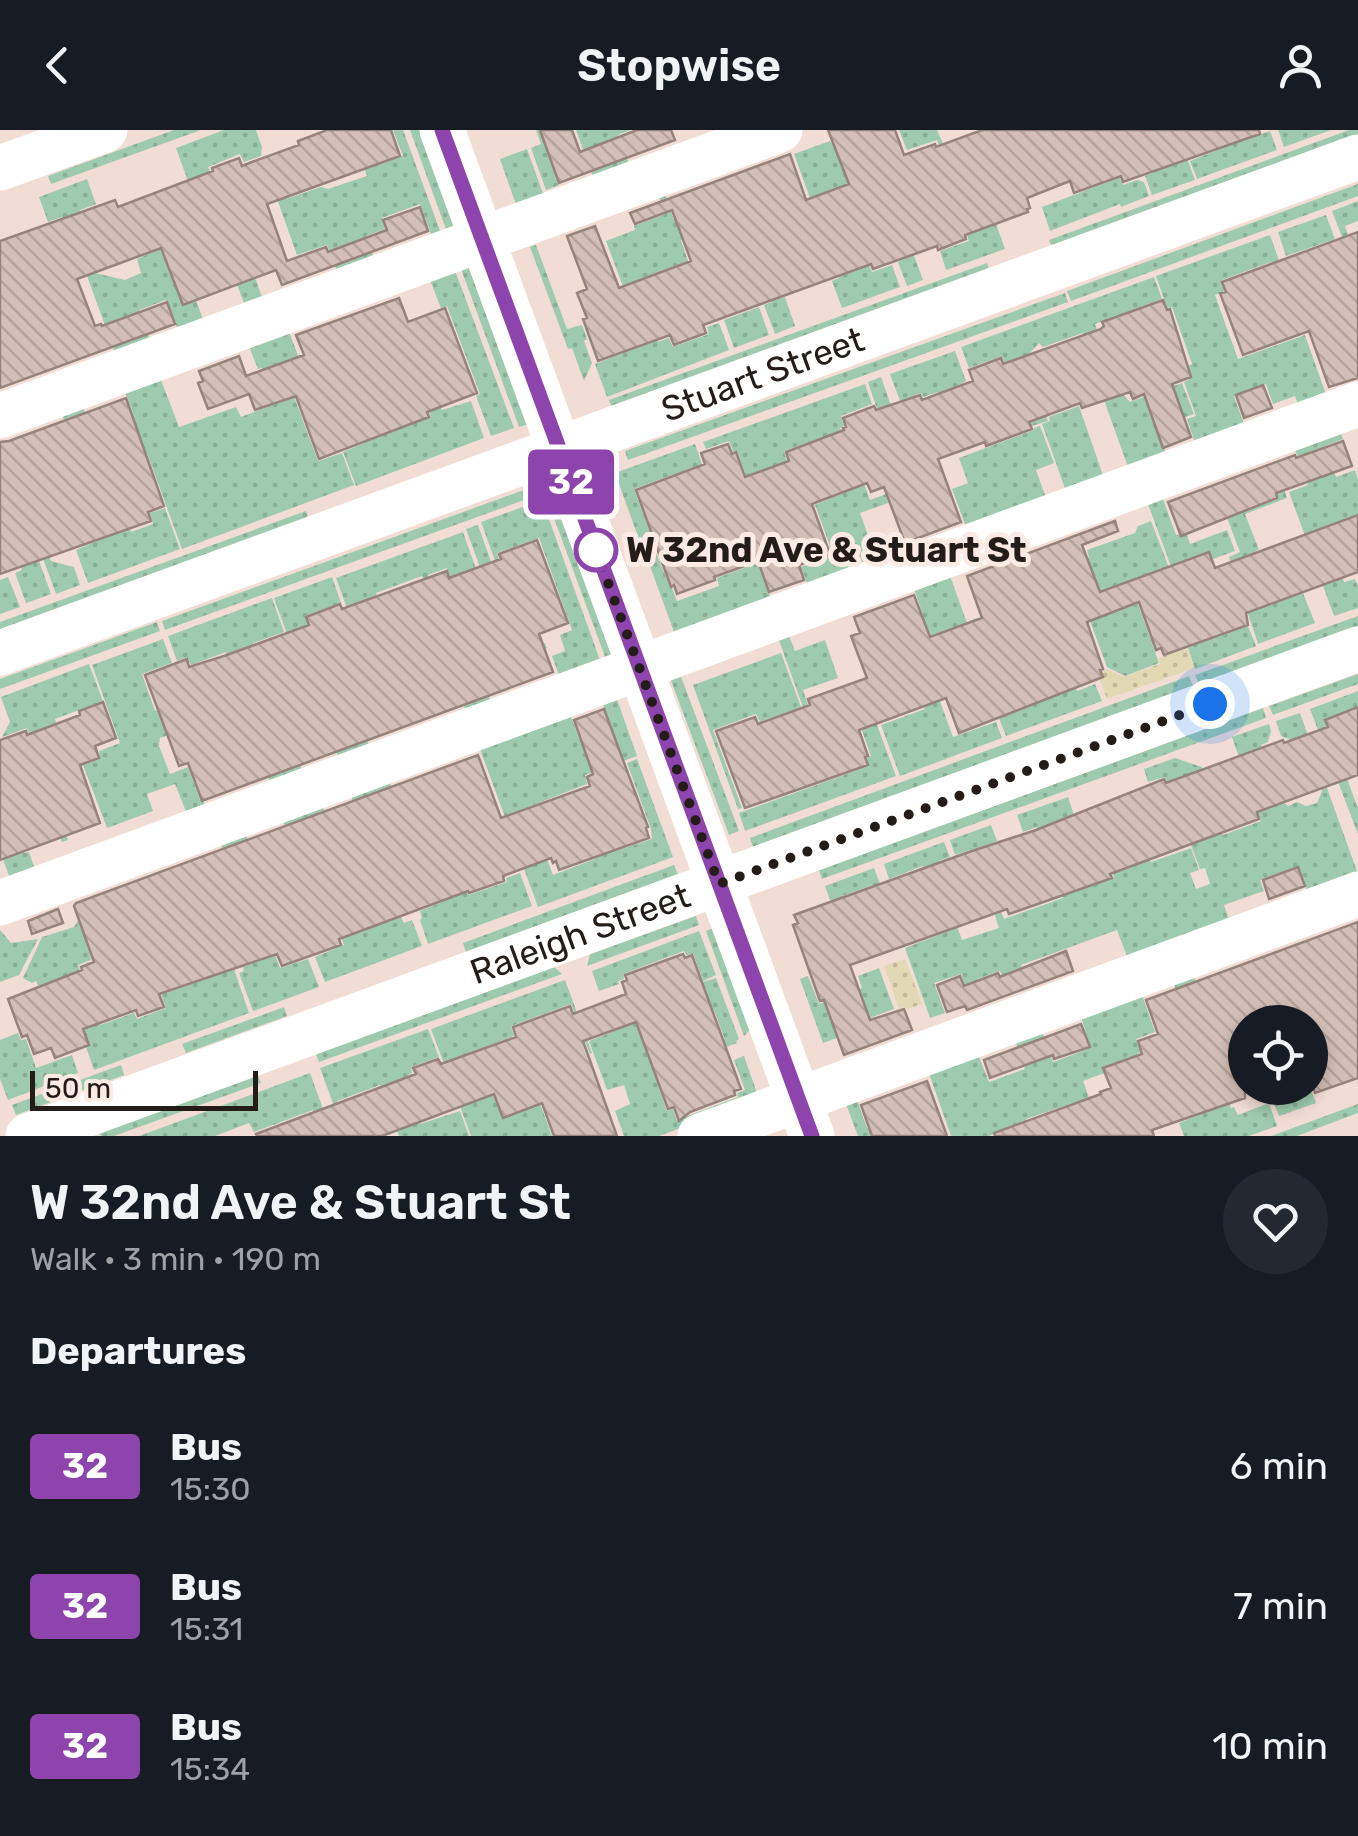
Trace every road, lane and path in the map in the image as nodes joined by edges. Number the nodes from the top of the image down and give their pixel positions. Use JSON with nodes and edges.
{"nodes":[{"id":1,"x":105,"y":130,"type":"edge"},
{"id":2,"x":442,"y":130,"type":"edge"},
{"id":3,"x":780,"y":130,"type":"edge"},
{"id":4,"x":1358,"y":156,"type":"edge"},
{"id":5,"x":0,"y":168,"type":"edge"},
{"id":6,"x":482,"y":239,"type":"junction"},
{"id":7,"x":1358,"y":404,"type":"edge"},
{"id":8,"x":0,"y":416,"type":"edge"},
{"id":9,"x":559,"y":448,"type":"junction"},
{"id":10,"x":1358,"y":649,"type":"edge"},
{"id":11,"x":0,"y":653,"type":"edge"},
{"id":12,"x":640,"y":668,"type":"junction"},
{"id":13,"x":719,"y":884,"type":"junction"},
{"id":14,"x":1358,"y":894,"type":"edge"},
{"id":15,"x":0,"y":903,"type":"edge"},
{"id":16,"x":805,"y":1118,"type":"edge"},
{"id":17,"x":83,"y":1127,"type":"edge"},
{"id":18,"x":28,"y":1136,"type":"edge"},
{"id":19,"x":700,"y":1136,"type":"edge"}],
"edges":[{"from":1,"to":5,"type":"street"},
{"from":2,"to":6,"type":"street"},
{"from":3,"to":6,"type":"street"},
{"from":4,"to":9,"type":"street","name":"Stuart Street"},
{"from":6,"to":8,"type":"street"},
{"from":6,"to":9,"type":"street"},
{"from":7,"to":12,"type":"street"},
{"from":9,"to":11,"type":"street","name":"Stuart Street"},
{"from":9,"to":12,"type":"street"},
{"from":10,"to":13,"type":"street","name":"Raleigh Street"},
{"from":12,"to":13,"type":"street"},
{"from":12,"to":15,"type":"street"},
{"from":13,"to":16,"type":"street"},
{"from":13,"to":17,"type":"street","name":"Raleigh Street"},
{"from":14,"to":16,"type":"street"},
{"from":16,"to":19,"type":"street"},
{"from":17,"to":18,"type":"street","name":"Raleigh Street"}]}
